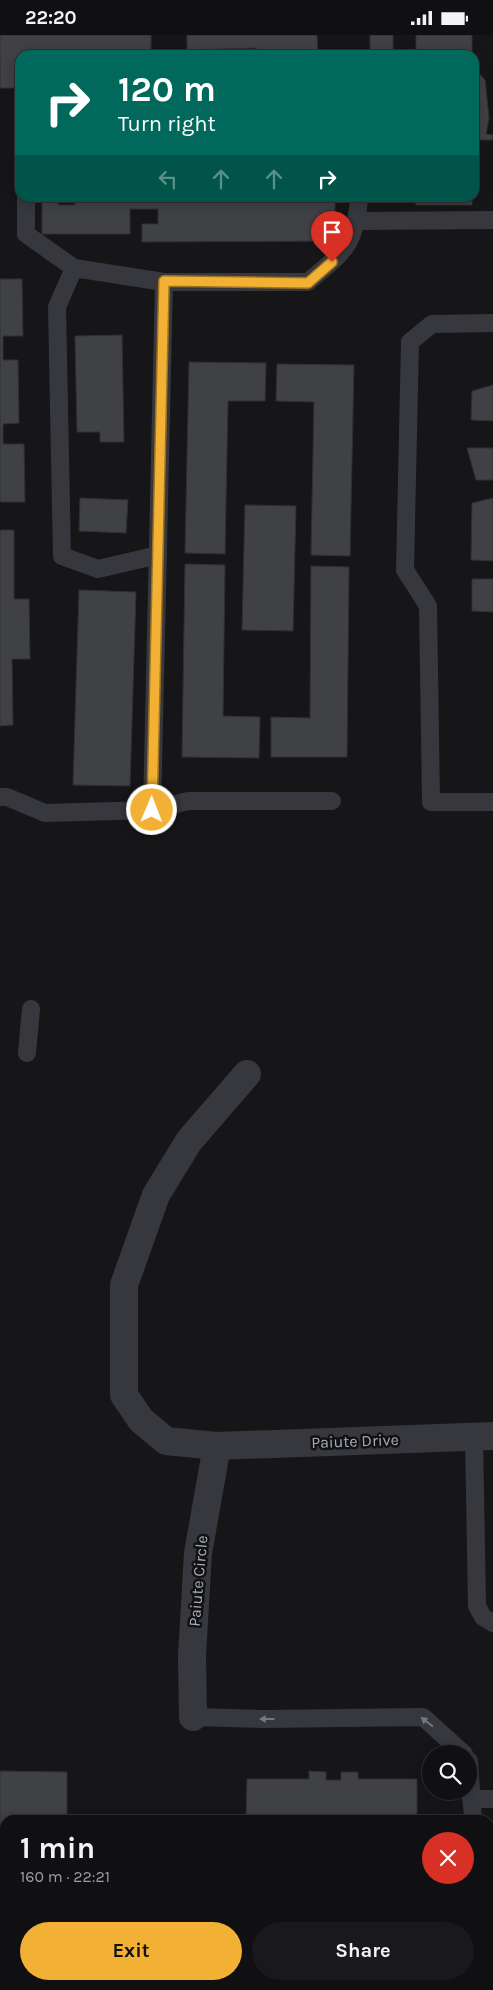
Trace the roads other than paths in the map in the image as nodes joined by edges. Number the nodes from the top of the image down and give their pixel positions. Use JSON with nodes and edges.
{"nodes":[{"id":1,"x":26,"y":202,"type":"edge"},
{"id":2,"x":359,"y":202,"type":"edge"},
{"id":3,"x":493,"y":220,"type":"edge"},
{"id":4,"x":357,"y":221,"type":"junction"},
{"id":5,"x":74,"y":268,"type":"junction"},
{"id":6,"x":164,"y":281,"type":"junction"},
{"id":7,"x":493,"y":323,"type":"edge"},
{"id":8,"x":158,"y":555,"type":"junction"},
{"id":9,"x":0,"y":797,"type":"edge"},
{"id":10,"x":332,"y":801,"type":"dead end"},
{"id":11,"x":493,"y":802,"type":"edge"},
{"id":12,"x":152,"y":810,"type":"junction"},
{"id":13,"x":31,"y":1009,"type":"dead end"},
{"id":14,"x":27,"y":1053,"type":"dead end"},
{"id":15,"x":247,"y":1074,"type":"dead end"},
{"id":16,"x":483,"y":1436,"type":"edge"},
{"id":17,"x":217,"y":1446,"type":"junction"},
{"id":18,"x":493,"y":1623,"type":"edge"},
{"id":19,"x":193,"y":1717,"type":"joint"},
{"id":20,"x":454,"y":1745,"type":"edge"},
{"id":21,"x":477,"y":1799,"type":"edge"},
{"id":22,"x":493,"y":1799,"type":"edge"},
{"id":23,"x":471,"y":1800,"type":"edge"},
{"id":24,"x":473,"y":1815,"type":"edge"}],
"edges":[{"from":1,"to":5,"type":"lane"},
{"from":2,"to":4,"type":"lane"},
{"from":3,"to":4,"type":"lane"},
{"from":4,"to":6,"type":"lane"},
{"from":5,"to":6,"type":"lane"},
{"from":5,"to":8,"type":"lane"},
{"from":6,"to":8,"type":"lane"},
{"from":7,"to":11,"type":"lane"},
{"from":8,"to":12,"type":"lane"},
{"from":9,"to":12,"type":"lane"},
{"from":10,"to":12,"type":"lane"},
{"from":13,"to":14,"type":"lane"},
{"from":15,"to":17,"type":"street","name":"Paiute Drive"},
{"from":16,"to":17,"type":"street","name":"Paiute Drive"},
{"from":16,"to":18,"type":"lane"},
{"from":17,"to":19,"type":"street","name":"Paiute Circle"},
{"from":20,"to":19,"type":"lane","one_way":true},
{"from":21,"to":22,"type":"lane"},
{"from":23,"to":24,"type":"lane"}]}
